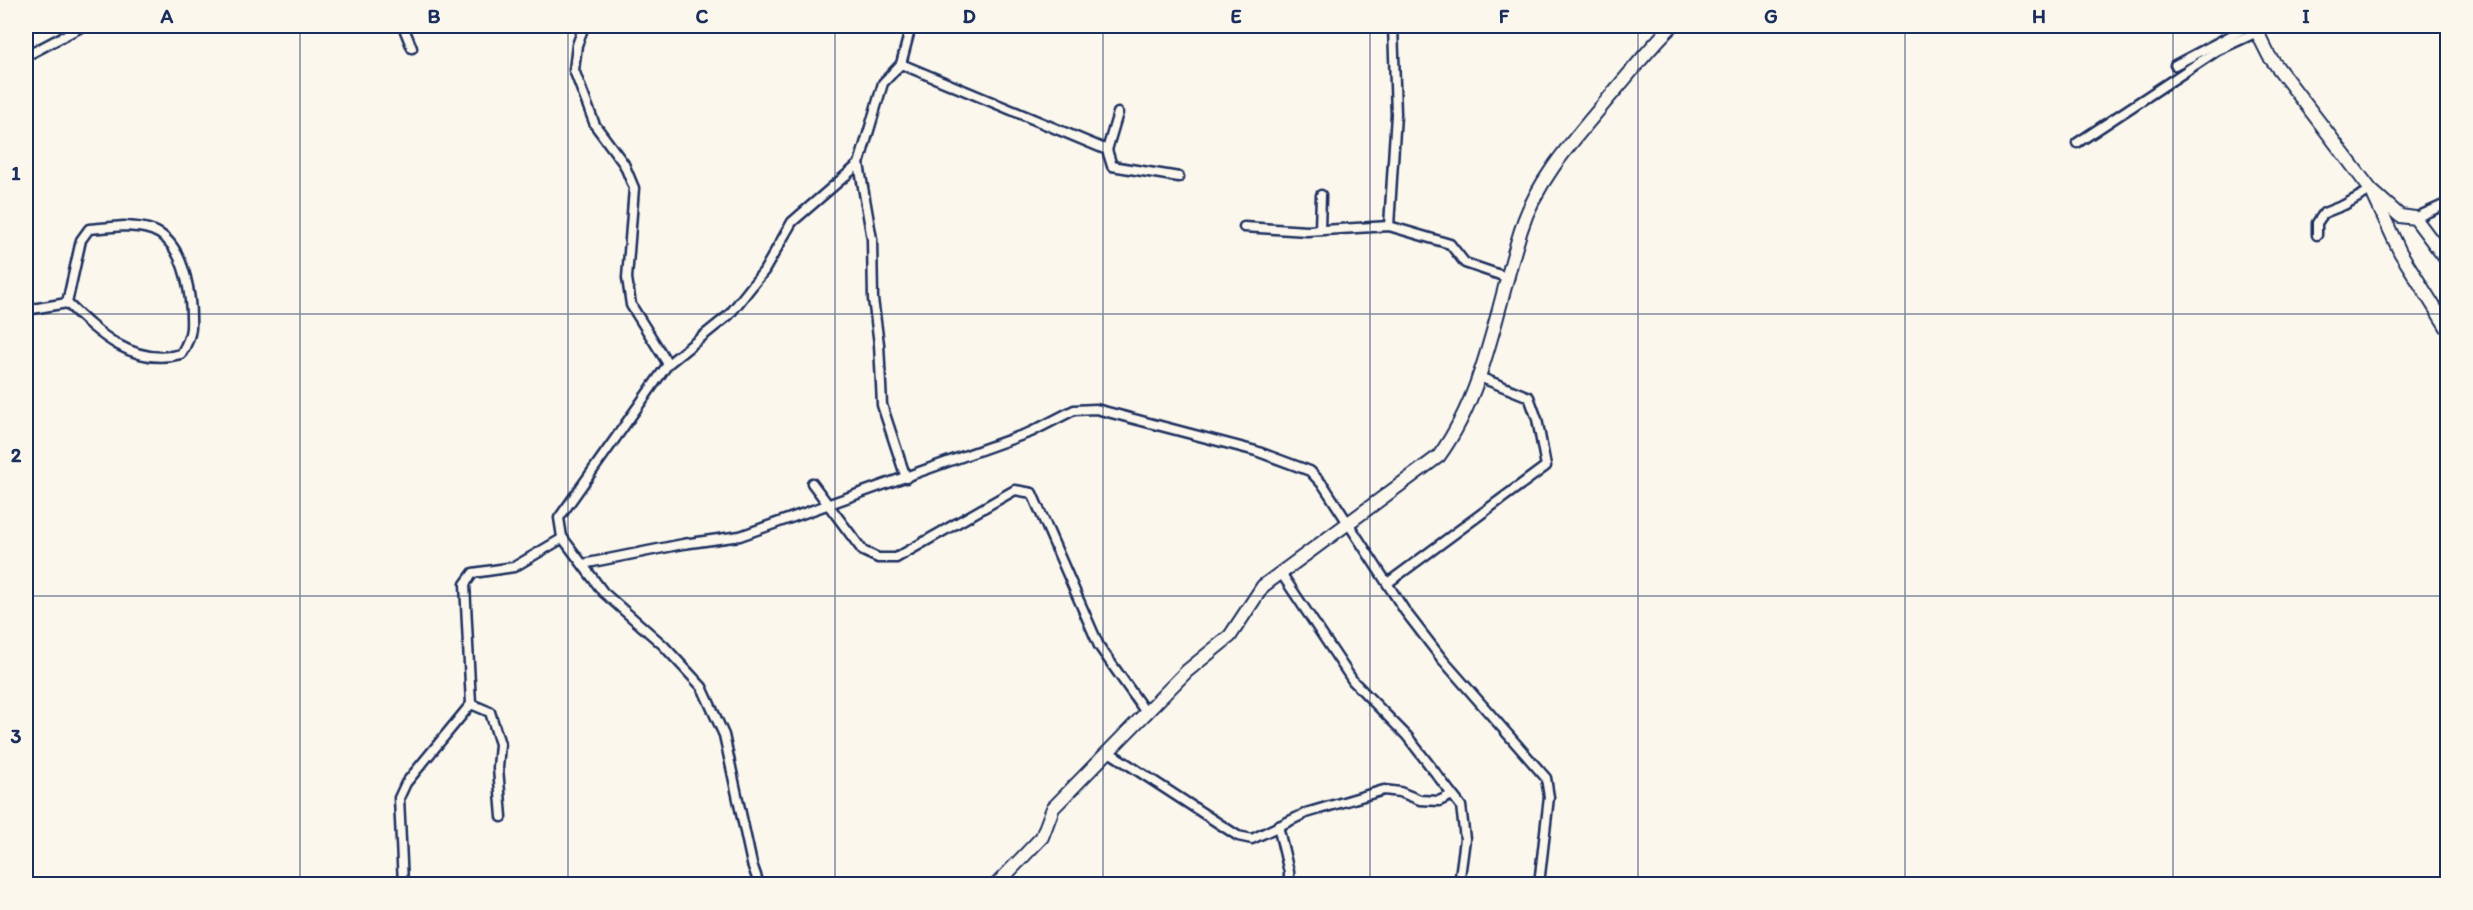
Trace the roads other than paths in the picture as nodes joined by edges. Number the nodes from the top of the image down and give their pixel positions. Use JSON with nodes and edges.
{"nodes":[{"id":1,"x":83,"y":26,"type":"edge"},
{"id":2,"x":403,"y":26,"type":"edge"},
{"id":3,"x":584,"y":26,"type":"edge"},
{"id":4,"x":911,"y":26,"type":"edge"},
{"id":5,"x":1393,"y":26,"type":"edge"},
{"id":6,"x":1672,"y":26,"type":"edge"},
{"id":7,"x":2255,"y":28,"type":"edge"},
{"id":8,"x":412,"y":48,"type":"dead end"},
{"id":9,"x":26,"y":56,"type":"edge"},
{"id":10,"x":901,"y":64,"type":"junction"},
{"id":11,"x":2175,"y":65,"type":"dead end"},
{"id":12,"x":1118,"y":113,"type":"dead end"},
{"id":13,"x":2077,"y":143,"type":"dead end"},
{"id":14,"x":1107,"y":150,"type":"junction"},
{"id":15,"x":859,"y":164,"type":"junction"},
{"id":16,"x":1179,"y":177,"type":"dead end"},
{"id":17,"x":2371,"y":190,"type":"junction"},
{"id":18,"x":1321,"y":195,"type":"dead end"},
{"id":19,"x":2448,"y":202,"type":"edge"},
{"id":20,"x":2415,"y":218,"type":"junction"},
{"id":21,"x":1389,"y":226,"type":"junction"},
{"id":22,"x":1244,"y":227,"type":"dead end"},
{"id":23,"x":1320,"y":230,"type":"junction"},
{"id":24,"x":2318,"y":235,"type":"dead end"},
{"id":25,"x":2448,"y":262,"type":"edge"},
{"id":26,"x":1509,"y":278,"type":"junction"},
{"id":27,"x":67,"y":303,"type":"junction"},
{"id":28,"x":26,"y":310,"type":"edge"},
{"id":29,"x":2448,"y":329,"type":"edge"},
{"id":30,"x":668,"y":364,"type":"junction"},
{"id":31,"x":1477,"y":376,"type":"junction"},
{"id":32,"x":906,"y":478,"type":"junction"},
{"id":33,"x":812,"y":483,"type":"dead end"},
{"id":34,"x":826,"y":506,"type":"junction"},
{"id":35,"x":1348,"y":523,"type":"junction"},
{"id":36,"x":563,"y":538,"type":"junction"},
{"id":37,"x":583,"y":564,"type":"junction"},
{"id":38,"x":1281,"y":573,"type":"junction"},
{"id":39,"x":1389,"y":582,"type":"junction"},
{"id":40,"x":471,"y":704,"type":"junction"},
{"id":41,"x":1147,"y":714,"type":"junction"},
{"id":42,"x":1109,"y":752,"type":"junction"},
{"id":43,"x":1452,"y":795,"type":"junction"},
{"id":44,"x":502,"y":817,"type":"dead end"},
{"id":45,"x":1278,"y":826,"type":"junction"},
{"id":46,"x":402,"y":885,"type":"edge"},
{"id":47,"x":759,"y":885,"type":"edge"},
{"id":48,"x":997,"y":885,"type":"edge"},
{"id":49,"x":1289,"y":885,"type":"edge"},
{"id":50,"x":1459,"y":885,"type":"edge"},
{"id":51,"x":1539,"y":885,"type":"edge"}],
"edges":[{"from":1,"to":9,"type":"street"},
{"from":2,"to":8,"type":"street"},
{"from":3,"to":30,"type":"street"},
{"from":4,"to":10,"type":"street"},
{"from":5,"to":21,"type":"street"},
{"from":6,"to":26,"type":"street"},
{"from":7,"to":11,"type":"street"},
{"from":7,"to":13,"type":"street"},
{"from":7,"to":17,"type":"street"},
{"from":10,"to":14,"type":"street"},
{"from":10,"to":15,"type":"street"},
{"from":12,"to":14,"type":"street"},
{"from":14,"to":16,"type":"street"},
{"from":15,"to":30,"type":"street"},
{"from":15,"to":32,"type":"street"},
{"from":17,"to":20,"type":"street"},
{"from":17,"to":24,"type":"street"},
{"from":17,"to":29,"type":"street"},
{"from":18,"to":23,"type":"street"},
{"from":19,"to":20,"type":"street"},
{"from":20,"to":25,"type":"street"},
{"from":21,"to":23,"type":"street"},
{"from":21,"to":26,"type":"street"},
{"from":22,"to":23,"type":"street"},
{"from":26,"to":31,"type":"street"},
{"from":27,"to":27,"type":"street"},
{"from":27,"to":28,"type":"street"},
{"from":30,"to":36,"type":"street"},
{"from":31,"to":35,"type":"street"},
{"from":31,"to":39,"type":"street"},
{"from":32,"to":34,"type":"street"},
{"from":32,"to":35,"type":"street"},
{"from":33,"to":34,"type":"street"},
{"from":34,"to":37,"type":"street"},
{"from":34,"to":41,"type":"street"},
{"from":35,"to":38,"type":"street"},
{"from":35,"to":39,"type":"street"},
{"from":36,"to":37,"type":"street"},
{"from":36,"to":40,"type":"street"},
{"from":37,"to":47,"type":"street"},
{"from":38,"to":41,"type":"street"},
{"from":38,"to":43,"type":"street"},
{"from":39,"to":51,"type":"street"},
{"from":40,"to":44,"type":"street"},
{"from":40,"to":46,"type":"street"},
{"from":41,"to":42,"type":"street"},
{"from":42,"to":45,"type":"street"},
{"from":42,"to":48,"type":"street"},
{"from":43,"to":45,"type":"street"},
{"from":43,"to":50,"type":"street"},
{"from":45,"to":49,"type":"street"}]}
